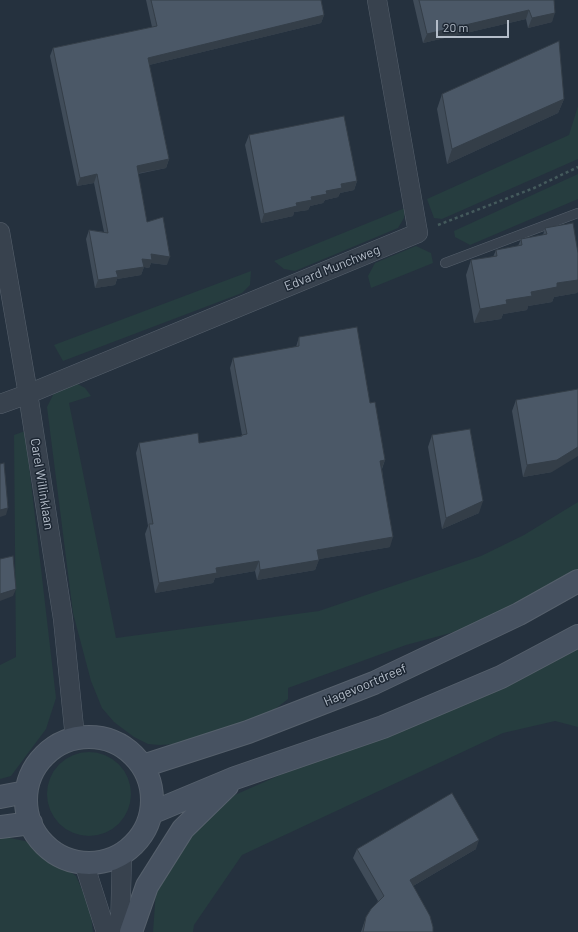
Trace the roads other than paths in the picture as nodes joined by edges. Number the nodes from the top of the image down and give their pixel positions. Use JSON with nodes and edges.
{"nodes":[{"id":1,"x":377,"y":0,"type":"edge"},
{"id":2,"x":578,"y":213,"type":"edge"},
{"id":3,"x":0,"y":232,"type":"edge"},
{"id":4,"x":445,"y":263,"type":"dead end"},
{"id":5,"x":28,"y":394,"type":"junction"},
{"id":6,"x":0,"y":404,"type":"edge"},
{"id":7,"x":578,"y":581,"type":"edge"},
{"id":8,"x":578,"y":636,"type":"edge"},
{"id":9,"x":75,"y":738,"type":"junction"},
{"id":10,"x":143,"y":766,"type":"junction"},
{"id":11,"x":235,"y":778,"type":"junction"},
{"id":12,"x":26,"y":792,"type":"junction"},
{"id":13,"x":0,"y":797,"type":"edge"},
{"id":14,"x":151,"y":813,"type":"junction"},
{"id":15,"x":31,"y":824,"type":"junction"},
{"id":16,"x":0,"y":827,"type":"edge"},
{"id":17,"x":122,"y":854,"type":"junction"},
{"id":18,"x":84,"y":863,"type":"junction"},
{"id":19,"x":106,"y":932,"type":"edge"},
{"id":20,"x":120,"y":932,"type":"edge"},
{"id":21,"x":131,"y":932,"type":"edge"}],
"edges":[{"from":1,"to":5,"type":"street","name":"Edvard Munchweg"},
{"from":2,"to":4,"type":"lane"},
{"from":3,"to":5,"type":"street","name":"Carel Willinklaan"},
{"from":5,"to":6,"type":"street"},
{"from":5,"to":9,"type":"street","name":"Carel Willinklaan"},
{"from":7,"to":10,"type":"main road","name":"Hagevoortdreef"},
{"from":8,"to":11,"type":"main road"},
{"from":9,"to":10,"type":"main road"},
{"from":9,"to":12,"type":"main road"},
{"from":10,"to":14,"type":"main road"},
{"from":11,"to":14,"type":"main road"},
{"from":11,"to":21,"type":"main road"},
{"from":12,"to":13,"type":"main road"},
{"from":12,"to":15,"type":"main road"},
{"from":14,"to":17,"type":"main road"},
{"from":15,"to":16,"type":"main road"},
{"from":15,"to":18,"type":"main road"},
{"from":17,"to":18,"type":"main road"},
{"from":17,"to":20,"type":"street"},
{"from":18,"to":19,"type":"street"}]}
